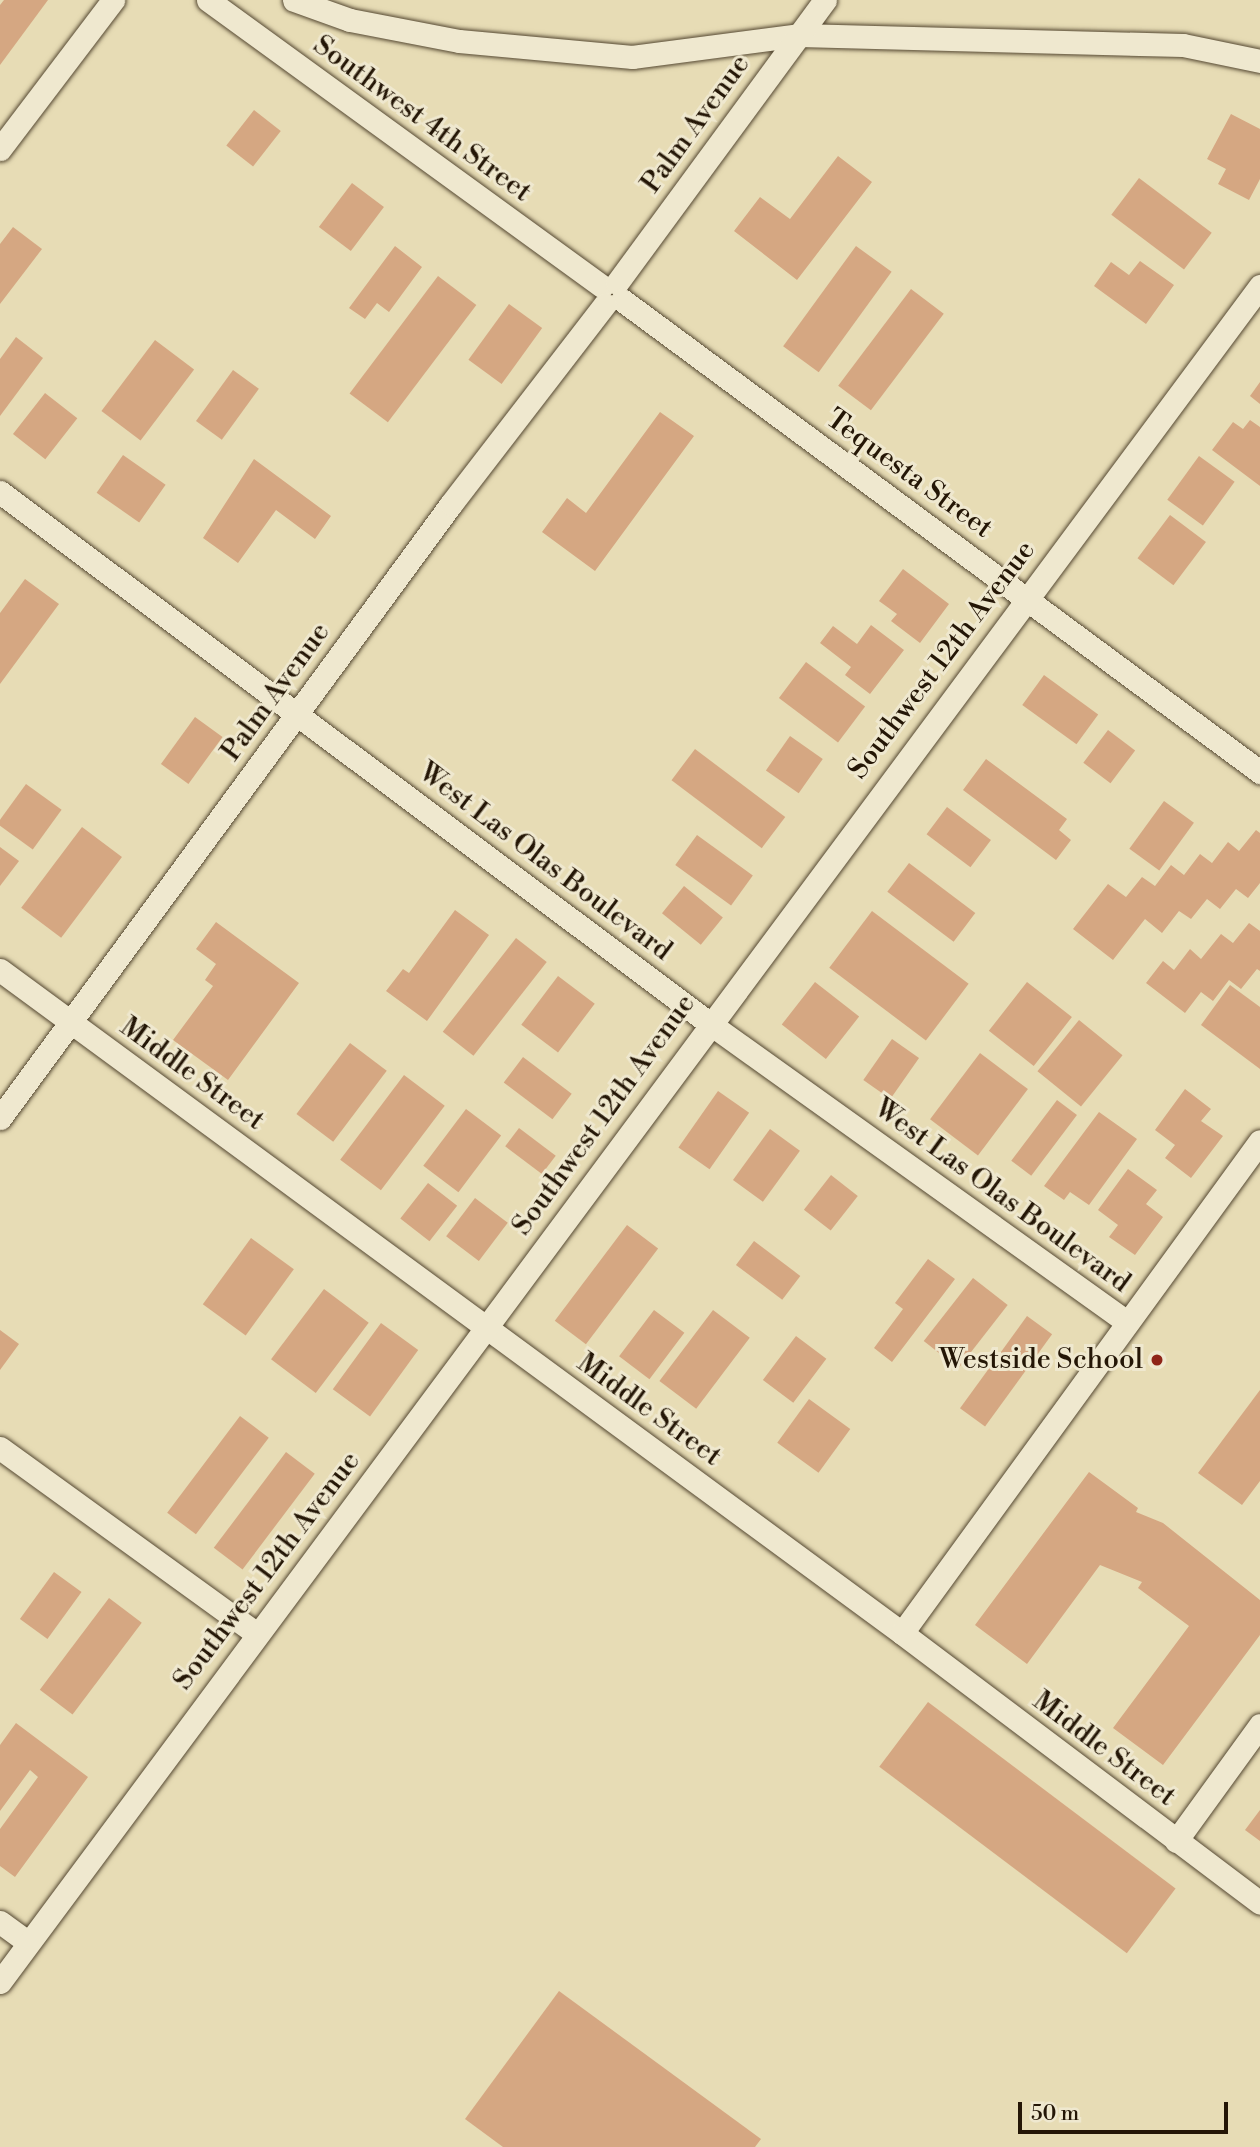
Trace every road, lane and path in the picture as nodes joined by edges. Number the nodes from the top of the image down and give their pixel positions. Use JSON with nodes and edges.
{"nodes":[{"id":1,"x":113,"y":0,"type":"edge"},
{"id":2,"x":208,"y":0,"type":"edge"},
{"id":3,"x":294,"y":0,"type":"edge"},
{"id":4,"x":825,"y":0,"type":"edge"},
{"id":5,"x":799,"y":34,"type":"junction"},
{"id":6,"x":1260,"y":61,"type":"edge"},
{"id":7,"x":0,"y":149,"type":"edge"},
{"id":8,"x":1259,"y":289,"type":"edge"},
{"id":9,"x":611,"y":293,"type":"junction"},
{"id":10,"x":0,"y":492,"type":"edge"},
{"id":11,"x":1026,"y":597,"type":"junction"},
{"id":12,"x":298,"y":712,"type":"junction"},
{"id":13,"x":1260,"y":772,"type":"edge"},
{"id":14,"x":0,"y":970,"type":"edge"},
{"id":15,"x":70,"y":1021,"type":"junction"},
{"id":16,"x":709,"y":1023,"type":"junction"},
{"id":17,"x":0,"y":1118,"type":"edge"},
{"id":18,"x":1260,"y":1141,"type":"edge"},
{"id":19,"x":1127,"y":1322,"type":"junction"},
{"id":20,"x":485,"y":1326,"type":"junction"},
{"id":21,"x":0,"y":1448,"type":"edge"},
{"id":22,"x":902,"y":1633,"type":"junction"},
{"id":23,"x":257,"y":1634,"type":"junction"},
{"id":24,"x":1260,"y":1725,"type":"edge"},
{"id":25,"x":1176,"y":1841,"type":"junction"},
{"id":26,"x":1260,"y":1903,"type":"edge"},
{"id":27,"x":0,"y":1922,"type":"edge"},
{"id":28,"x":28,"y":1942,"type":"junction"},
{"id":29,"x":0,"y":1982,"type":"edge"}],
"edges":[{"from":1,"to":7,"type":"street"},
{"from":2,"to":9,"type":"street","name":"Southwest 4th Street"},
{"from":3,"to":5,"type":"street"},
{"from":4,"to":5,"type":"street","name":"Palm Avenue"},
{"from":5,"to":6,"type":"street"},
{"from":5,"to":9,"type":"street","name":"Palm Avenue"},
{"from":8,"to":11,"type":"street","name":"Southwest 12th Avenue"},
{"from":9,"to":11,"type":"street","name":"Tequesta Street"},
{"from":9,"to":12,"type":"street","name":"Palm Avenue"},
{"from":10,"to":12,"type":"street","name":"West Las Olas Boulevard"},
{"from":11,"to":13,"type":"street","name":"Tequesta Street"},
{"from":11,"to":16,"type":"street","name":"Southwest 12th Avenue"},
{"from":12,"to":15,"type":"street","name":"Palm Avenue"},
{"from":12,"to":16,"type":"street","name":"West Las Olas Boulevard"},
{"from":14,"to":15,"type":"street","name":"Middle Street"},
{"from":15,"to":17,"type":"street","name":"Palm Avenue"},
{"from":15,"to":20,"type":"street","name":"Middle Street"},
{"from":16,"to":19,"type":"street","name":"West Las Olas Boulevard"},
{"from":16,"to":20,"type":"street","name":"Southwest 12th Avenue"},
{"from":18,"to":19,"type":"street"},
{"from":19,"to":22,"type":"street"},
{"from":20,"to":22,"type":"street","name":"Middle Street"},
{"from":20,"to":23,"type":"street","name":"Southwest 12th Avenue"},
{"from":21,"to":23,"type":"street"},
{"from":22,"to":25,"type":"street","name":"Middle Street"},
{"from":23,"to":28,"type":"street","name":"Southwest 12th Avenue"},
{"from":24,"to":25,"type":"street"},
{"from":25,"to":26,"type":"street","name":"Middle Street"},
{"from":27,"to":28,"type":"street"},
{"from":28,"to":29,"type":"street","name":"Southwest 12th Avenue"}]}
